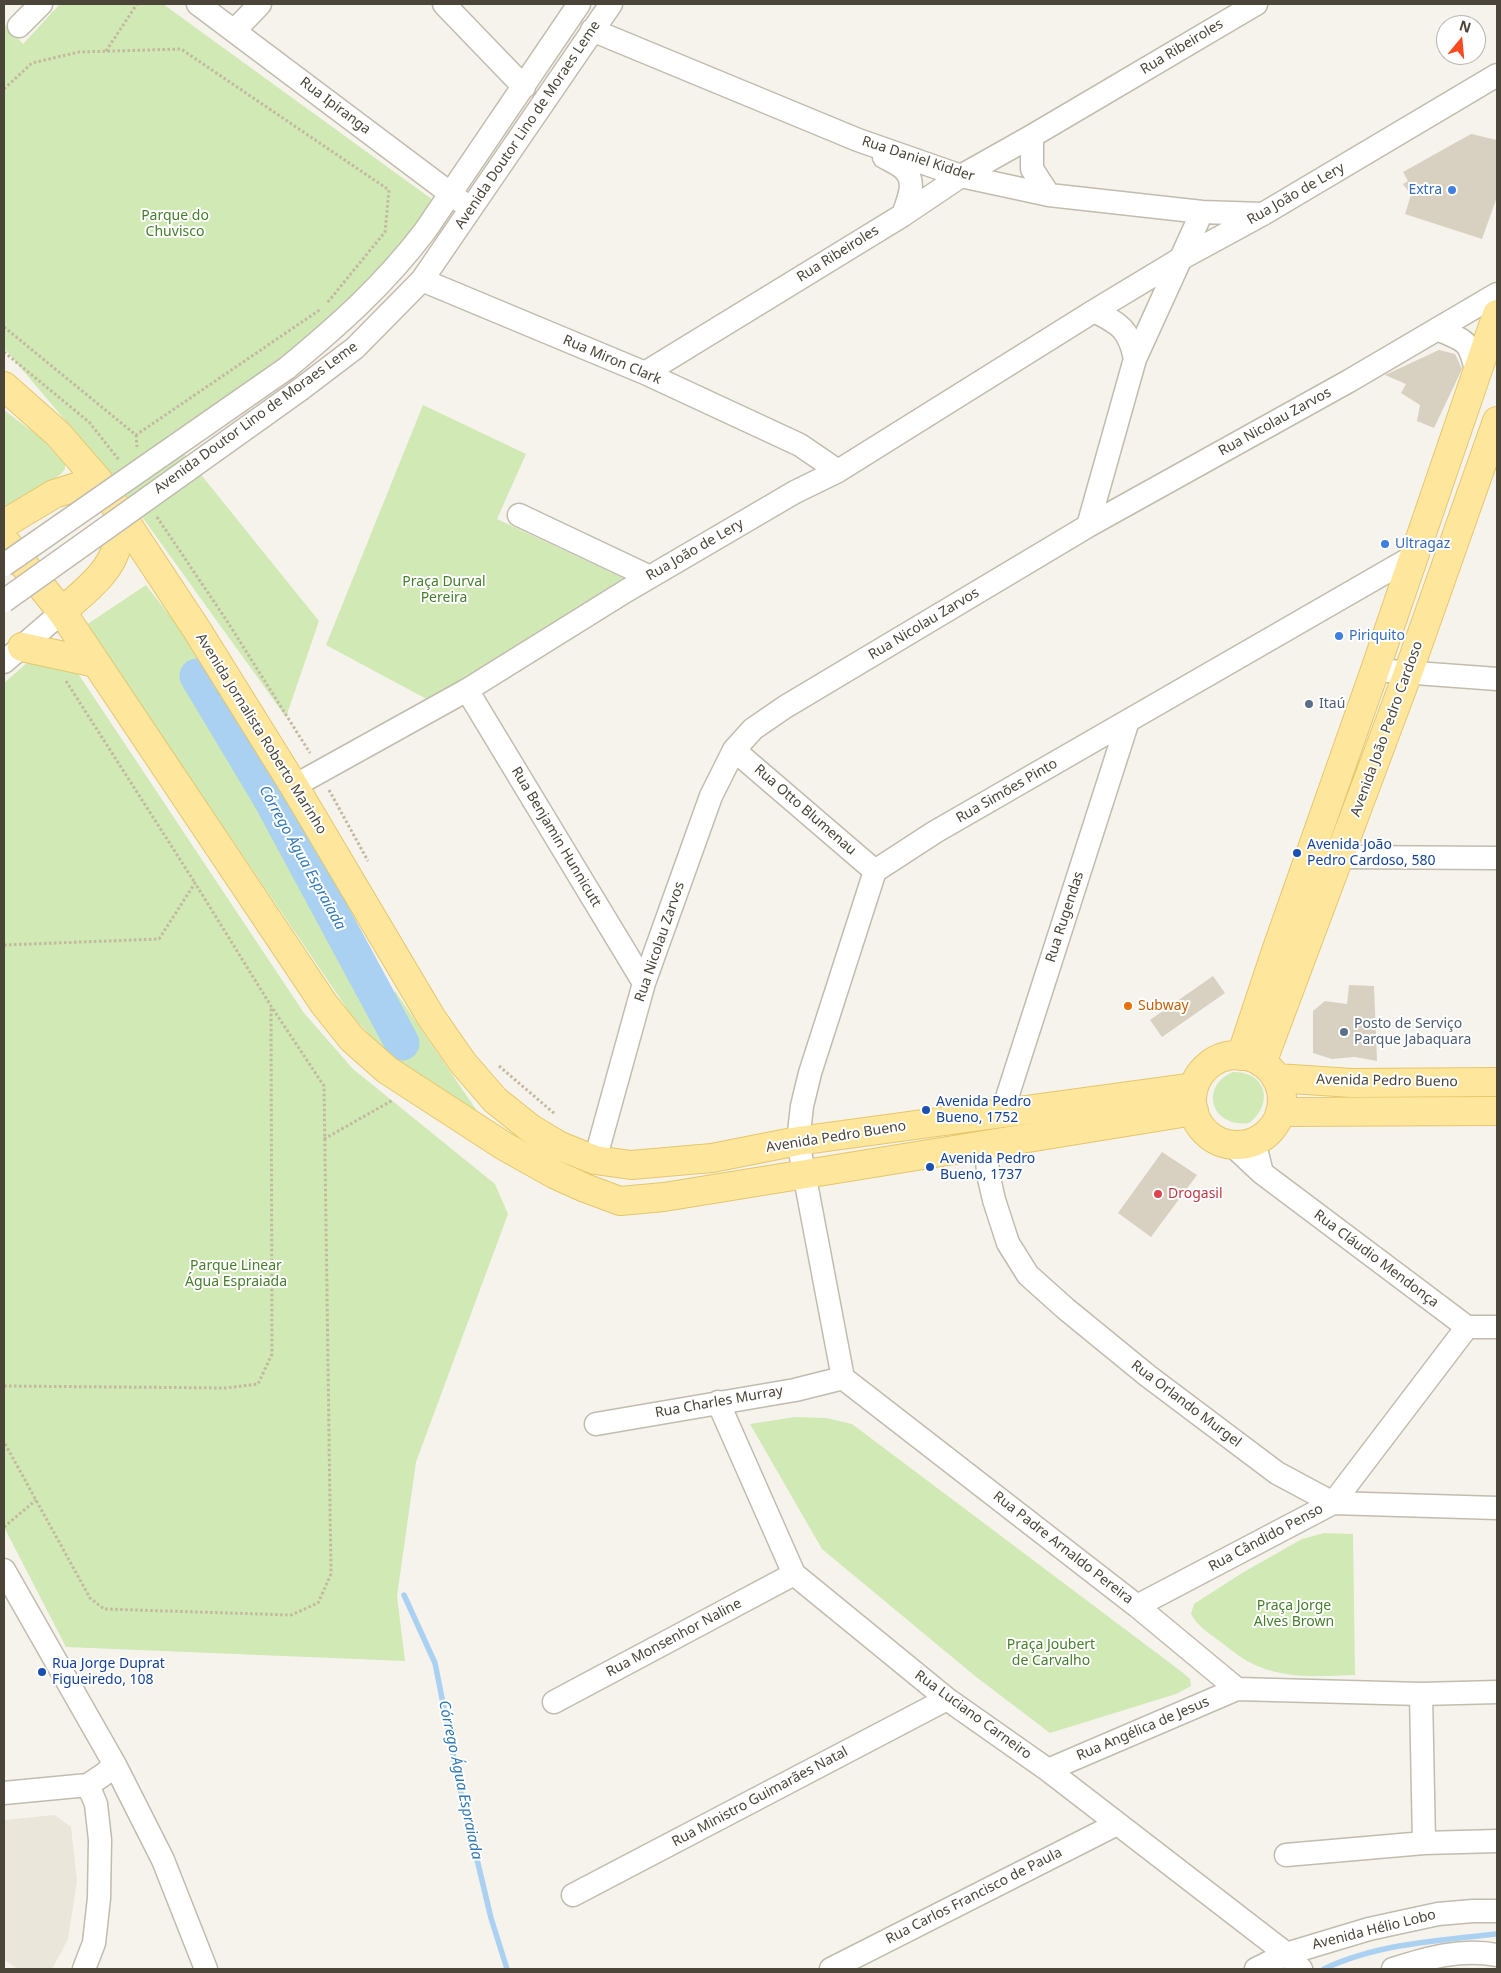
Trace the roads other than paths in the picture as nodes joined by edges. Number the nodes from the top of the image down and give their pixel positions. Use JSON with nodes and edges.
{"nodes":[{"id":1,"x":41,"y":4,"type":"edge"},
{"id":2,"x":198,"y":4,"type":"edge"},
{"id":3,"x":260,"y":4,"type":"edge"},
{"id":4,"x":444,"y":4,"type":"edge"},
{"id":5,"x":578,"y":4,"type":"edge"},
{"id":6,"x":611,"y":4,"type":"edge"},
{"id":7,"x":1256,"y":4,"type":"edge"},
{"id":8,"x":19,"y":26,"type":"dead end"},
{"id":9,"x":592,"y":30,"type":"junction"},
{"id":10,"x":234,"y":31,"type":"junction"},
{"id":11,"x":1497,"y":75,"type":"edge"},
{"id":12,"x":524,"y":87,"type":"junction"},
{"id":13,"x":1032,"y":136,"type":"junction"},
{"id":14,"x":858,"y":140,"type":"junction"},
{"id":15,"x":961,"y":176,"type":"junction"},
{"id":16,"x":451,"y":193,"type":"junction"},
{"id":17,"x":1049,"y":194,"type":"junction"},
{"id":18,"x":471,"y":210,"type":"junction"},
{"id":19,"x":1202,"y":212,"type":"junction"},
{"id":20,"x":1263,"y":214,"type":"junction"},
{"id":21,"x":903,"y":215,"type":"junction"},
{"id":22,"x":1182,"y":258,"type":"junction"},
{"id":23,"x":422,"y":280,"type":"junction"},
{"id":24,"x":1497,"y":294,"type":"edge"},
{"id":25,"x":1094,"y":310,"type":"junction"},
{"id":26,"x":1497,"y":314,"type":"edge"},
{"id":27,"x":1437,"y":330,"type":"junction"},
{"id":28,"x":1136,"y":359,"type":"junction"},
{"id":29,"x":645,"y":373,"type":"junction"},
{"id":30,"x":1477,"y":374,"type":"junction"},
{"id":31,"x":4,"y":386,"type":"edge"},
{"id":32,"x":1497,"y":421,"type":"edge"},
{"id":33,"x":800,"y":445,"type":"junction"},
{"id":34,"x":838,"y":471,"type":"junction"},
{"id":35,"x":98,"y":480,"type":"junction"},
{"id":36,"x":795,"y":492,"type":"junction"},
{"id":37,"x":120,"y":513,"type":"junction"},
{"id":38,"x":518,"y":515,"type":"dead end"},
{"id":39,"x":4,"y":524,"type":"edge"},
{"id":40,"x":1088,"y":526,"type":"junction"},
{"id":41,"x":4,"y":540,"type":"edge"},
{"id":42,"x":1414,"y":556,"type":"junction"},
{"id":43,"x":4,"y":565,"type":"edge"},
{"id":44,"x":650,"y":577,"type":"junction"},
{"id":45,"x":4,"y":601,"type":"edge"},
{"id":46,"x":62,"y":612,"type":"junction"},
{"id":47,"x":13,"y":655,"type":"edge"},
{"id":48,"x":96,"y":663,"type":"junction"},
{"id":49,"x":1375,"y":670,"type":"junction"},
{"id":50,"x":1408,"y":673,"type":"junction"},
{"id":51,"x":1497,"y":679,"type":"edge"},
{"id":52,"x":467,"y":690,"type":"junction"},
{"id":53,"x":1128,"y":721,"type":"junction"},
{"id":54,"x":734,"y":750,"type":"junction"},
{"id":55,"x":294,"y":786,"type":"junction"},
{"id":56,"x":1339,"y":857,"type":"junction"},
{"id":57,"x":1497,"y":858,"type":"edge"},
{"id":58,"x":875,"y":871,"type":"junction"},
{"id":59,"x":644,"y":983,"type":"junction"},
{"id":60,"x":1252,"y":1066,"type":"junction"},
{"id":61,"x":1497,"y":1082,"type":"edge"},
{"id":62,"x":1194,"y":1099,"type":"junction"},
{"id":63,"x":495,"y":1100,"type":"joint"},
{"id":64,"x":1497,"y":1111,"type":"edge"},
{"id":65,"x":1280,"y":1112,"type":"junction"},
{"id":66,"x":1002,"y":1114,"type":"junction"},
{"id":67,"x":798,"y":1141,"type":"junction"},
{"id":68,"x":1243,"y":1143,"type":"junction"},
{"id":69,"x":985,"y":1146,"type":"junction"},
{"id":70,"x":596,"y":1160,"type":"junction"},
{"id":71,"x":804,"y":1176,"type":"junction"},
{"id":72,"x":1467,"y":1327,"type":"junction"},
{"id":73,"x":1497,"y":1327,"type":"edge"},
{"id":74,"x":843,"y":1378,"type":"junction"},
{"id":75,"x":718,"y":1402,"type":"junction"},
{"id":76,"x":596,"y":1424,"type":"dead end"},
{"id":77,"x":1333,"y":1503,"type":"junction"},
{"id":78,"x":1497,"y":1508,"type":"edge"},
{"id":79,"x":4,"y":1570,"type":"edge"},
{"id":80,"x":794,"y":1574,"type":"junction"},
{"id":81,"x":1137,"y":1606,"type":"junction"},
{"id":82,"x":1237,"y":1689,"type":"junction"},
{"id":83,"x":1497,"y":1692,"type":"edge"},
{"id":84,"x":1421,"y":1694,"type":"junction"},
{"id":85,"x":947,"y":1700,"type":"junction"},
{"id":86,"x":554,"y":1702,"type":"dead end"},
{"id":87,"x":115,"y":1765,"type":"junction"},
{"id":88,"x":1048,"y":1770,"type":"junction"},
{"id":89,"x":88,"y":1784,"type":"junction"},
{"id":90,"x":4,"y":1793,"type":"edge"},
{"id":91,"x":1117,"y":1824,"type":"junction"},
{"id":92,"x":1497,"y":1841,"type":"edge"},
{"id":93,"x":1424,"y":1843,"type":"junction"},
{"id":94,"x":1286,"y":1856,"type":"dead end"},
{"id":95,"x":573,"y":1895,"type":"dead end"},
{"id":96,"x":1497,"y":1911,"type":"edge"},
{"id":97,"x":1497,"y":1955,"type":"edge"},
{"id":98,"x":1296,"y":1964,"type":"edge"},
{"id":99,"x":84,"y":1969,"type":"edge"},
{"id":100,"x":206,"y":1969,"type":"edge"},
{"id":101,"x":831,"y":1969,"type":"edge"},
{"id":102,"x":1256,"y":1969,"type":"edge"},
{"id":103,"x":1393,"y":1969,"type":"edge"}],
"edges":[{"from":1,"to":8,"type":"street"},
{"from":2,"to":10,"type":"street","name":"Rua Ipiranga"},
{"from":3,"to":10,"type":"street"},
{"from":4,"to":12,"type":"street"},
{"from":5,"to":12,"type":"street","name":"Avenida Doutor Lino de Moraes Leme"},
{"from":6,"to":9,"type":"street","name":"Avenida Doutor Lino de Moraes Leme"},
{"from":7,"to":13,"type":"street","name":"Rua Ribeiroles"},
{"from":9,"to":14,"type":"street","name":"Rua Daniel Kidder"},
{"from":9,"to":18,"type":"street","name":"Avenida Doutor Lino de Moraes Leme"},
{"from":10,"to":16,"type":"street","name":"Rua Ipiranga"},
{"from":11,"to":20,"type":"street","name":"Rua João de Lery"},
{"from":12,"to":16,"type":"street","name":"Avenida Doutor Lino de Moraes Leme"},
{"from":13,"to":15,"type":"street","name":"Rua Ribeiroles"},
{"from":13,"to":17,"type":"street"},
{"from":14,"to":15,"type":"street","name":"Rua Daniel Kidder"},
{"from":14,"to":21,"type":"street"},
{"from":15,"to":17,"type":"street","name":"Rua Daniel Kidder"},
{"from":15,"to":21,"type":"street","name":"Rua Ribeiroles"},
{"from":16,"to":18,"type":"street","name":"Rua Ipiranga"},
{"from":16,"to":43,"type":"street","name":"Avenida Doutor Lino de Moraes Leme","bridge":true},
{"from":17,"to":19,"type":"street","name":"Rua Daniel Kidder"},
{"from":18,"to":23,"type":"street","name":"Avenida Doutor Lino de Moraes Leme"},
{"from":19,"to":20,"type":"street","name":"Rua Daniel Kidder"},
{"from":19,"to":22,"type":"street"},
{"from":20,"to":22,"type":"street","name":"Rua João de Lery"},
{"from":21,"to":29,"type":"street","name":"Rua Ribeiroles"},
{"from":22,"to":25,"type":"street","name":"Rua João de Lery"},
{"from":22,"to":28,"type":"street"},
{"from":23,"to":29,"type":"street","name":"Rua Miron Clark"},
{"from":23,"to":45,"type":"street","name":"Avenida Doutor Lino de Moraes Leme","bridge":true},
{"from":24,"to":27,"type":"street","name":"Rua Nicolau Zarvos"},
{"from":25,"to":28,"type":"street"},
{"from":25,"to":34,"type":"street","name":"Rua João de Lery"},
{"from":26,"to":30,"type":"main road"},
{"from":27,"to":30,"type":"street"},
{"from":27,"to":40,"type":"street","name":"Rua Nicolau Zarvos"},
{"from":28,"to":40,"type":"street"},
{"from":29,"to":33,"type":"street","name":"Rua Miron Clark"},
{"from":30,"to":42,"type":"main road"},
{"from":31,"to":35,"type":"main road","name":"Avenida Jornalista Roberto Marinho"},
{"from":32,"to":50,"type":"main road","name":"Avenida João Pedro Cardoso"},
{"from":33,"to":34,"type":"street","name":"Rua Miron Clark"},
{"from":33,"to":36,"type":"street"},
{"from":34,"to":36,"type":"street","name":"Rua João de Lery"},
{"from":35,"to":37,"type":"main road","name":"Avenida Jornalista Roberto Marinho"},
{"from":35,"to":39,"type":"main road"},
{"from":36,"to":44,"type":"street","name":"Rua João de Lery"},
{"from":37,"to":46,"type":"main road"},
{"from":37,"to":55,"type":"main road","name":"Avenida Jornalista Roberto Marinho"},
{"from":38,"to":44,"type":"street"},
{"from":40,"to":54,"type":"street","name":"Rua Nicolau Zarvos"},
{"from":41,"to":46,"type":"main road"},
{"from":42,"to":49,"type":"main road"},
{"from":42,"to":53,"type":"street","name":"Rua Simões Pinto"},
{"from":44,"to":52,"type":"street","name":"Rua João de Lery"},
{"from":46,"to":47,"type":"street"},
{"from":46,"to":48,"type":"main road"},
{"from":47,"to":48,"type":"main road"},
{"from":48,"to":71,"type":"main road"},
{"from":49,"to":50,"type":"street"},
{"from":49,"to":60,"type":"main road"},
{"from":50,"to":51,"type":"street"},
{"from":50,"to":56,"type":"main road","name":"Avenida João Pedro Cardoso"},
{"from":52,"to":55,"type":"street","name":"Rua João de Lery"},
{"from":52,"to":59,"type":"street","name":"Rua Benjamin Hunnicutt"},
{"from":53,"to":58,"type":"street","name":"Rua Simões Pinto"},
{"from":53,"to":66,"type":"street","name":"Rua Rugendas"},
{"from":54,"to":58,"type":"street","name":"Rua Otto Blumenau"},
{"from":54,"to":59,"type":"street","name":"Rua Nicolau Zarvos"},
{"from":55,"to":63,"type":"main road","name":"Avenida Jornalista Roberto Marinho"},
{"from":56,"to":57,"type":"street"},
{"from":56,"to":60,"type":"main road","name":"Avenida João Pedro Cardoso"},
{"from":58,"to":67,"type":"street"},
{"from":59,"to":70,"type":"street","name":"Rua Nicolau Zarvos"},
{"from":60,"to":61,"type":"main road","name":"Avenida Pedro Bueno"},
{"from":60,"to":62,"type":"main road","name":"Avenida Pedro Bueno"},
{"from":60,"to":65,"type":"main road"},
{"from":62,"to":66,"type":"main road","name":"Avenida Pedro Bueno"},
{"from":62,"to":68,"type":"main road"},
{"from":62,"to":69,"type":"main road"},
{"from":63,"to":70,"type":"main road","name":"Avenida Pedro Bueno"},
{"from":64,"to":65,"type":"main road","name":"Avenida Pedro Bueno"},
{"from":65,"to":68,"type":"main road"},
{"from":66,"to":67,"type":"main road","name":"Avenida Pedro Bueno"},
{"from":67,"to":70,"type":"main road","name":"Avenida Pedro Bueno"},
{"from":67,"to":71,"type":"street"},
{"from":68,"to":72,"type":"street","name":"Rua Cláudio Mendonça"},
{"from":69,"to":71,"type":"main road"},
{"from":69,"to":77,"type":"street","name":"Rua Orlando Murgel"},
{"from":71,"to":74,"type":"street"},
{"from":72,"to":73,"type":"street"},
{"from":72,"to":77,"type":"street","name":"Rua Cândido Penso"},
{"from":74,"to":75,"type":"street","name":"Rua Charles Murray"},
{"from":74,"to":81,"type":"street","name":"Rua Padre Arnaldo Pereira"},
{"from":75,"to":76,"type":"street","name":"Rua Charles Murray"},
{"from":75,"to":80,"type":"street","name":"Rua Luciano Carneiro"},
{"from":77,"to":78,"type":"street","name":"Rua Orlando Murgel"},
{"from":77,"to":81,"type":"street","name":"Rua Cândido Penso"},
{"from":79,"to":87,"type":"street"},
{"from":80,"to":85,"type":"street","name":"Rua Luciano Carneiro"},
{"from":80,"to":86,"type":"street","name":"Rua Monsenhor Naline"},
{"from":81,"to":82,"type":"street","name":"Rua Padre Arnaldo Pereira"},
{"from":82,"to":84,"type":"street"},
{"from":82,"to":88,"type":"street","name":"Rua Angélica de Jesus"},
{"from":83,"to":84,"type":"street"},
{"from":84,"to":93,"type":"street"},
{"from":85,"to":88,"type":"street","name":"Rua Luciano Carneiro"},
{"from":85,"to":95,"type":"street","name":"Rua Ministro Guimarães Natal"},
{"from":87,"to":89,"type":"street"},
{"from":87,"to":100,"type":"street"},
{"from":88,"to":91,"type":"street","name":"Rua Luciano Carneiro"},
{"from":89,"to":90,"type":"street"},
{"from":89,"to":99,"type":"street"},
{"from":91,"to":98,"type":"street","name":"Rua Luciano Carneiro"},
{"from":91,"to":101,"type":"street","name":"Rua Carlos Francisco de Paula"},
{"from":92,"to":93,"type":"street"},
{"from":93,"to":94,"type":"street"},
{"from":96,"to":98,"type":"street","name":"Avenida Hélio Lobo"},
{"from":97,"to":103,"type":"street"},
{"from":98,"to":102,"type":"street","name":"Avenida Hélio Lobo"}]}
